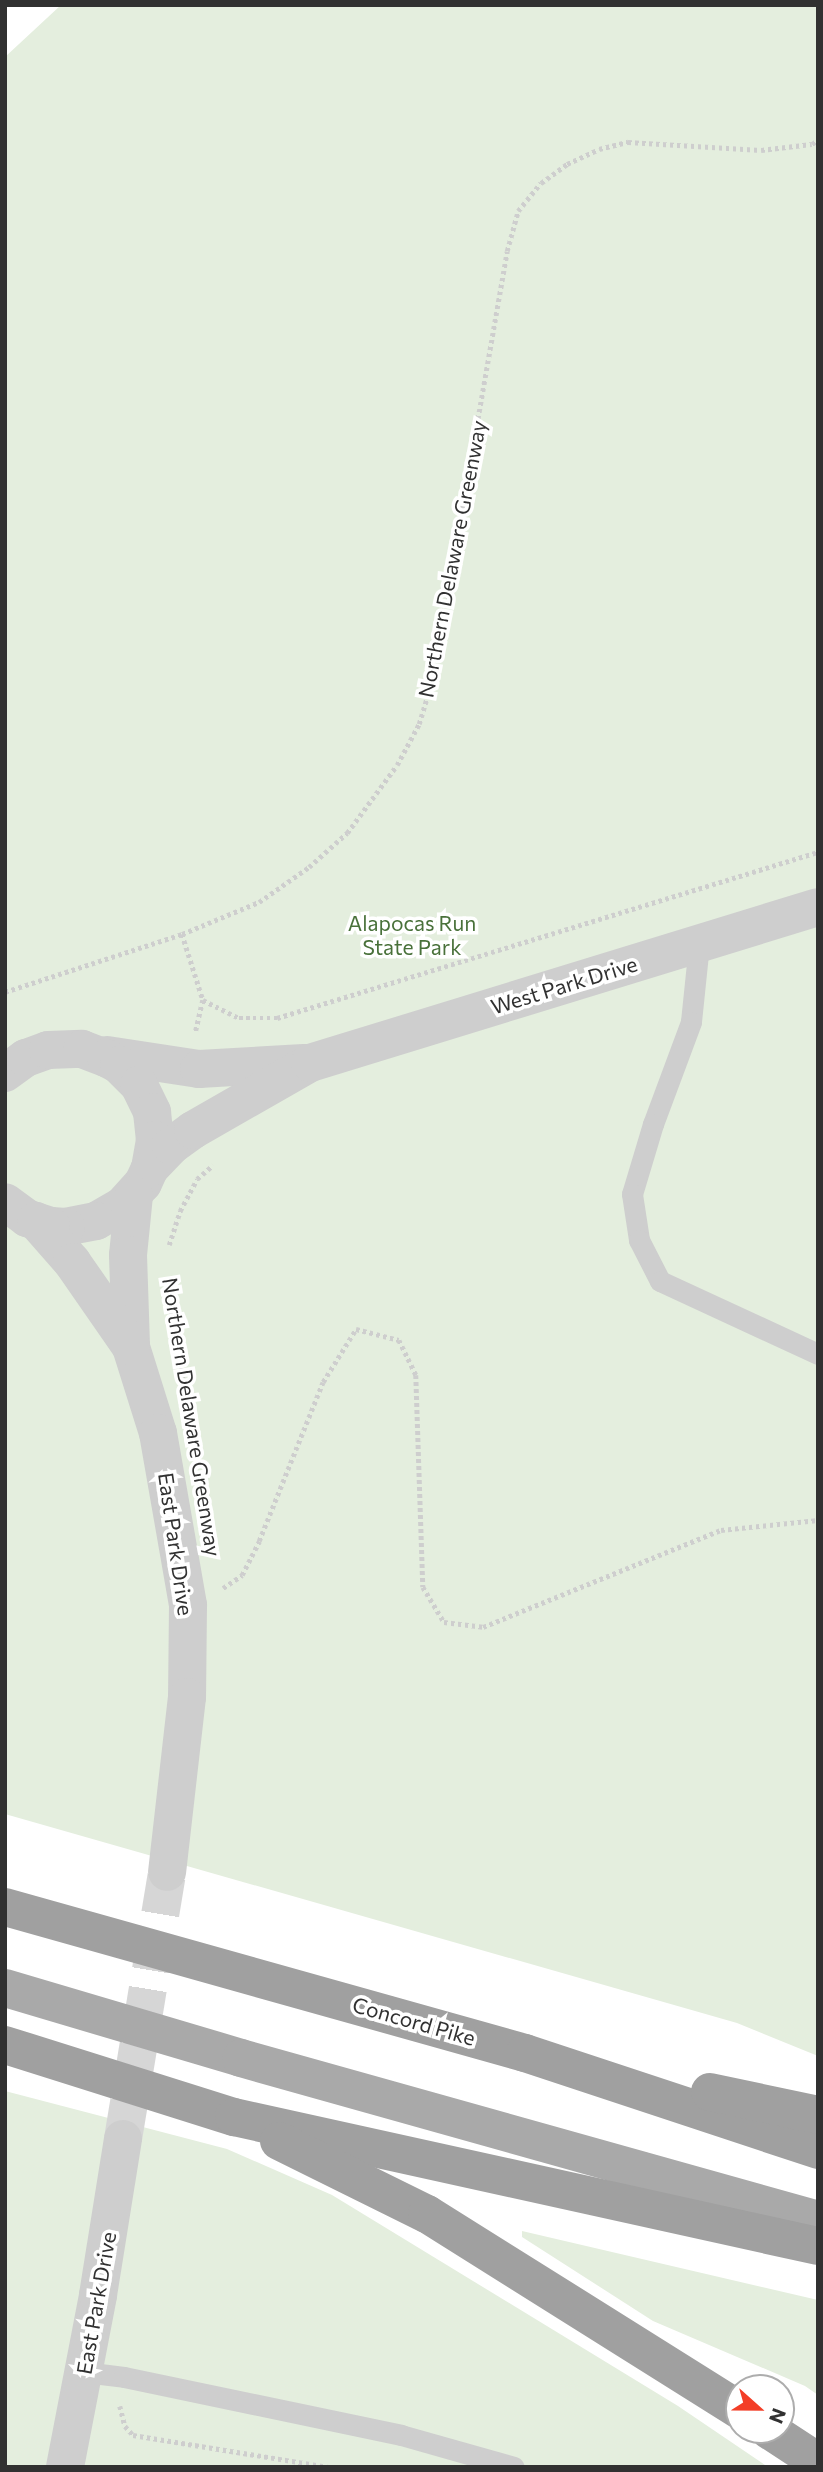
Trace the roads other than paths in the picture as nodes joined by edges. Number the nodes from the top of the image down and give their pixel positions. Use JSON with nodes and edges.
{"nodes":[{"id":1,"x":818,"y":907,"type":"edge"},
{"id":2,"x":699,"y":944,"type":"junction"},
{"id":3,"x":93,"y":1052,"type":"junction"},
{"id":4,"x":310,"y":1063,"type":"junction"},
{"id":5,"x":5,"y":1073,"type":"edge"},
{"id":6,"x":142,"y":1182,"type":"junction"},
{"id":7,"x":16,"y":1212,"type":"edge"},
{"id":8,"x":131,"y":1347,"type":"junction"},
{"id":9,"x":818,"y":1354,"type":"edge"},
{"id":10,"x":167,"y":1872,"type":"tunnel mouth"},
{"id":11,"x":5,"y":1907,"type":"edge"},
{"id":12,"x":5,"y":1988,"type":"edge"},
{"id":13,"x":21,"y":2049,"type":"edge"},
{"id":14,"x":525,"y":2053,"type":"junction"},
{"id":15,"x":818,"y":2115,"type":"edge"},
{"id":16,"x":234,"y":2117,"type":"junction"},
{"id":17,"x":123,"y":2139,"type":"tunnel mouth"},
{"id":18,"x":818,"y":2150,"type":"edge"},
{"id":19,"x":818,"y":2220,"type":"edge"},
{"id":20,"x":818,"y":2246,"type":"edge"},
{"id":21,"x":84,"y":2372,"type":"junction"},
{"id":22,"x":725,"y":2401,"type":"edge"},
{"id":23,"x":790,"y":2444,"type":"edge"},
{"id":24,"x":818,"y":2462,"type":"edge"},
{"id":25,"x":65,"y":2467,"type":"edge"},
{"id":26,"x":514,"y":2467,"type":"edge"}],
"edges":[{"from":1,"to":2,"type":"street","name":"West Park Drive"},
{"from":2,"to":4,"type":"street","name":"West Park Drive"},
{"from":2,"to":9,"type":"lane"},
{"from":3,"to":4,"type":"street","name":"West Park Drive"},
{"from":3,"to":5,"type":"street","name":"West Park Drive"},
{"from":3,"to":6,"type":"street","name":"East Park Drive"},
{"from":4,"to":6,"type":"street","name":"West Park Drive"},
{"from":6,"to":7,"type":"street","name":"West Park Drive"},
{"from":6,"to":8,"type":"street","name":"East Park Drive"},
{"from":7,"to":8,"type":"street","name":"East Park Drive"},
{"from":8,"to":10,"type":"street","name":"East Park Drive"},
{"from":11,"to":14,"type":"highway","name":"Concord Pike"},
{"from":12,"to":19,"type":"main road"},
{"from":13,"to":16,"type":"highway"},
{"from":14,"to":15,"type":"highway"},
{"from":14,"to":18,"type":"highway","name":"Concord Pike"},
{"from":16,"to":20,"type":"highway"},
{"from":16,"to":22,"type":"highway"},
{"from":17,"to":21,"type":"street","name":"East Park Drive"},
{"from":21,"to":25,"type":"street","name":"East Park Drive"},
{"from":21,"to":26,"type":"lane"},
{"from":23,"to":24,"type":"highway"}]}
